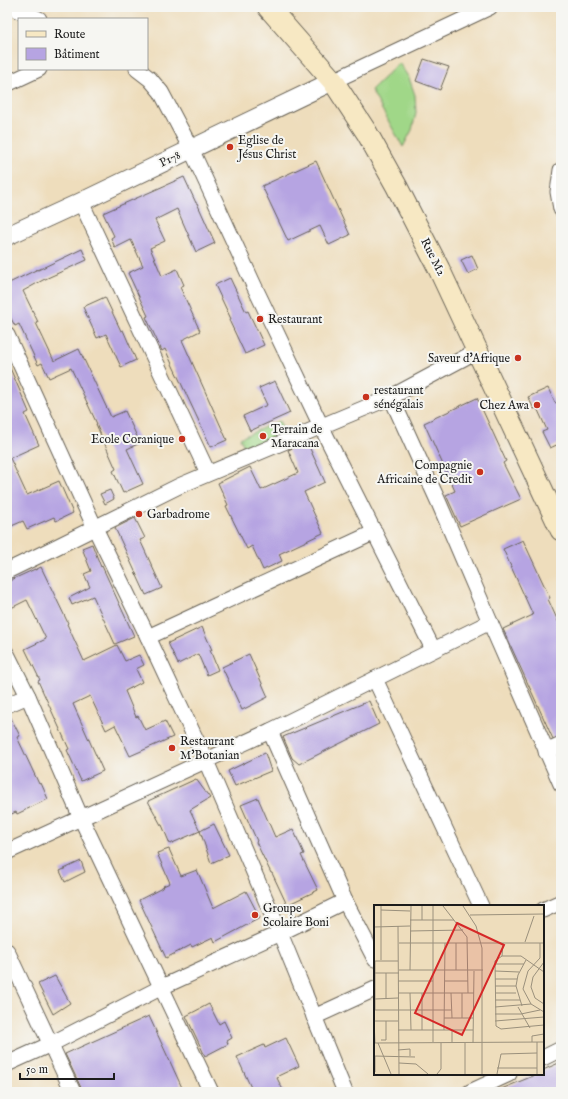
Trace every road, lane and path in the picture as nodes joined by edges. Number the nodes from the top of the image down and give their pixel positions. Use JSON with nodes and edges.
{"nodes":[{"id":1,"x":10,"y":7,"type":"edge"},
{"id":2,"x":268,"y":7,"type":"edge"},
{"id":3,"x":490,"y":7,"type":"edge"},
{"id":4,"x":37,"y":18,"type":"edge"},
{"id":5,"x":37,"y":70,"type":"edge"},
{"id":6,"x":138,"y":70,"type":"edge"},
{"id":7,"x":333,"y":81,"type":"junction"},
{"id":8,"x":7,"y":84,"type":"edge"},
{"id":9,"x":191,"y":149,"type":"junction"},
{"id":10,"x":561,"y":170,"type":"edge"},
{"id":11,"x":81,"y":202,"type":"junction"},
{"id":12,"x":561,"y":209,"type":"edge"},
{"id":13,"x":7,"y":236,"type":"edge"},
{"id":14,"x":7,"y":335,"type":"edge"},
{"id":15,"x":477,"y":351,"type":"junction"},
{"id":16,"x":391,"y":397,"type":"junction"},
{"id":17,"x":321,"y":426,"type":"junction"},
{"id":18,"x":208,"y":473,"type":"junction"},
{"id":19,"x":95,"y":528,"type":"junction"},
{"id":20,"x":561,"y":530,"type":"edge"},
{"id":21,"x":375,"y":532,"type":"junction"},
{"id":22,"x":7,"y":571,"type":"edge"},
{"id":23,"x":490,"y":622,"type":"junction"},
{"id":24,"x":148,"y":636,"type":"junction"},
{"id":25,"x":433,"y":650,"type":"junction"},
{"id":26,"x":7,"y":654,"type":"edge"},
{"id":27,"x":375,"y":679,"type":"junction"},
{"id":28,"x":28,"y":696,"type":"junction"},
{"id":29,"x":7,"y":705,"type":"edge"},
{"id":30,"x":270,"y":731,"type":"junction"},
{"id":31,"x":561,"y":745,"type":"edge"},
{"id":32,"x":546,"y":752,"type":"junction"},
{"id":33,"x":206,"y":761,"type":"junction"},
{"id":34,"x":561,"y":784,"type":"edge"},
{"id":35,"x":82,"y":818,"type":"junction"},
{"id":36,"x":7,"y":852,"type":"edge"},
{"id":37,"x":345,"y":901,"type":"junction"},
{"id":38,"x":561,"y":902,"type":"edge"},
{"id":39,"x":481,"y":905,"type":"edge"},
{"id":40,"x":544,"y":910,"type":"edge"},
{"id":41,"x":280,"y":933,"type":"junction"},
{"id":42,"x":7,"y":951,"type":"edge"},
{"id":43,"x":374,"y":956,"type":"edge"},
{"id":44,"x":162,"y":987,"type":"junction"},
{"id":45,"x":374,"y":989,"type":"edge"},
{"id":46,"x":314,"y":1017,"type":"junction"},
{"id":47,"x":51,"y":1044,"type":"junction"},
{"id":48,"x":561,"y":1049,"type":"edge"},
{"id":49,"x":544,"y":1058,"type":"edge"},
{"id":50,"x":7,"y":1064,"type":"edge"},
{"id":51,"x":507,"y":1075,"type":"edge"},
{"id":52,"x":73,"y":1092,"type":"edge"},
{"id":53,"x":211,"y":1092,"type":"edge"},
{"id":54,"x":346,"y":1092,"type":"edge"},
{"id":55,"x":470,"y":1092,"type":"edge"}],
"edges":[{"from":1,"to":4,"type":"street"},
{"from":2,"to":7,"type":"main road","name":"Rue M2"},
{"from":3,"to":7,"type":"street"},
{"from":5,"to":8,"type":"street"},
{"from":6,"to":9,"type":"street"},
{"from":7,"to":9,"type":"street","name":"P178"},
{"from":7,"to":15,"type":"main road","name":"Rue M2"},
{"from":9,"to":11,"type":"street","name":"P178"},
{"from":9,"to":17,"type":"street"},
{"from":10,"to":12,"type":"street"},
{"from":11,"to":13,"type":"street","name":"P178"},
{"from":11,"to":18,"type":"street"},
{"from":14,"to":19,"type":"street"},
{"from":15,"to":16,"type":"street"},
{"from":15,"to":20,"type":"main road","name":"Rue M2"},
{"from":16,"to":17,"type":"street"},
{"from":16,"to":23,"type":"street"},
{"from":17,"to":18,"type":"street"},
{"from":17,"to":21,"type":"street"},
{"from":18,"to":19,"type":"street"},
{"from":19,"to":22,"type":"street"},
{"from":19,"to":24,"type":"street"},
{"from":21,"to":24,"type":"street"},
{"from":21,"to":25,"type":"street"},
{"from":23,"to":25,"type":"street"},
{"from":23,"to":32,"type":"street"},
{"from":24,"to":33,"type":"street"},
{"from":25,"to":27,"type":"street"},
{"from":26,"to":28,"type":"street"},
{"from":27,"to":30,"type":"street"},
{"from":27,"to":39,"type":"street"},
{"from":28,"to":29,"type":"street"},
{"from":28,"to":35,"type":"street"},
{"from":30,"to":33,"type":"street"},
{"from":30,"to":37,"type":"street"},
{"from":31,"to":32,"type":"street"},
{"from":32,"to":34,"type":"street"},
{"from":33,"to":35,"type":"street"},
{"from":33,"to":41,"type":"street"},
{"from":35,"to":36,"type":"street"},
{"from":35,"to":44,"type":"street"},
{"from":37,"to":41,"type":"street"},
{"from":37,"to":43,"type":"street"},
{"from":38,"to":40,"type":"street"},
{"from":41,"to":44,"type":"street"},
{"from":41,"to":46,"type":"street"},
{"from":42,"to":47,"type":"street"},
{"from":44,"to":47,"type":"street"},
{"from":44,"to":53,"type":"street"},
{"from":45,"to":46,"type":"street"},
{"from":46,"to":54,"type":"street"},
{"from":47,"to":50,"type":"street"},
{"from":47,"to":52,"type":"street"},
{"from":48,"to":49,"type":"street"},
{"from":51,"to":55,"type":"street"}]}
